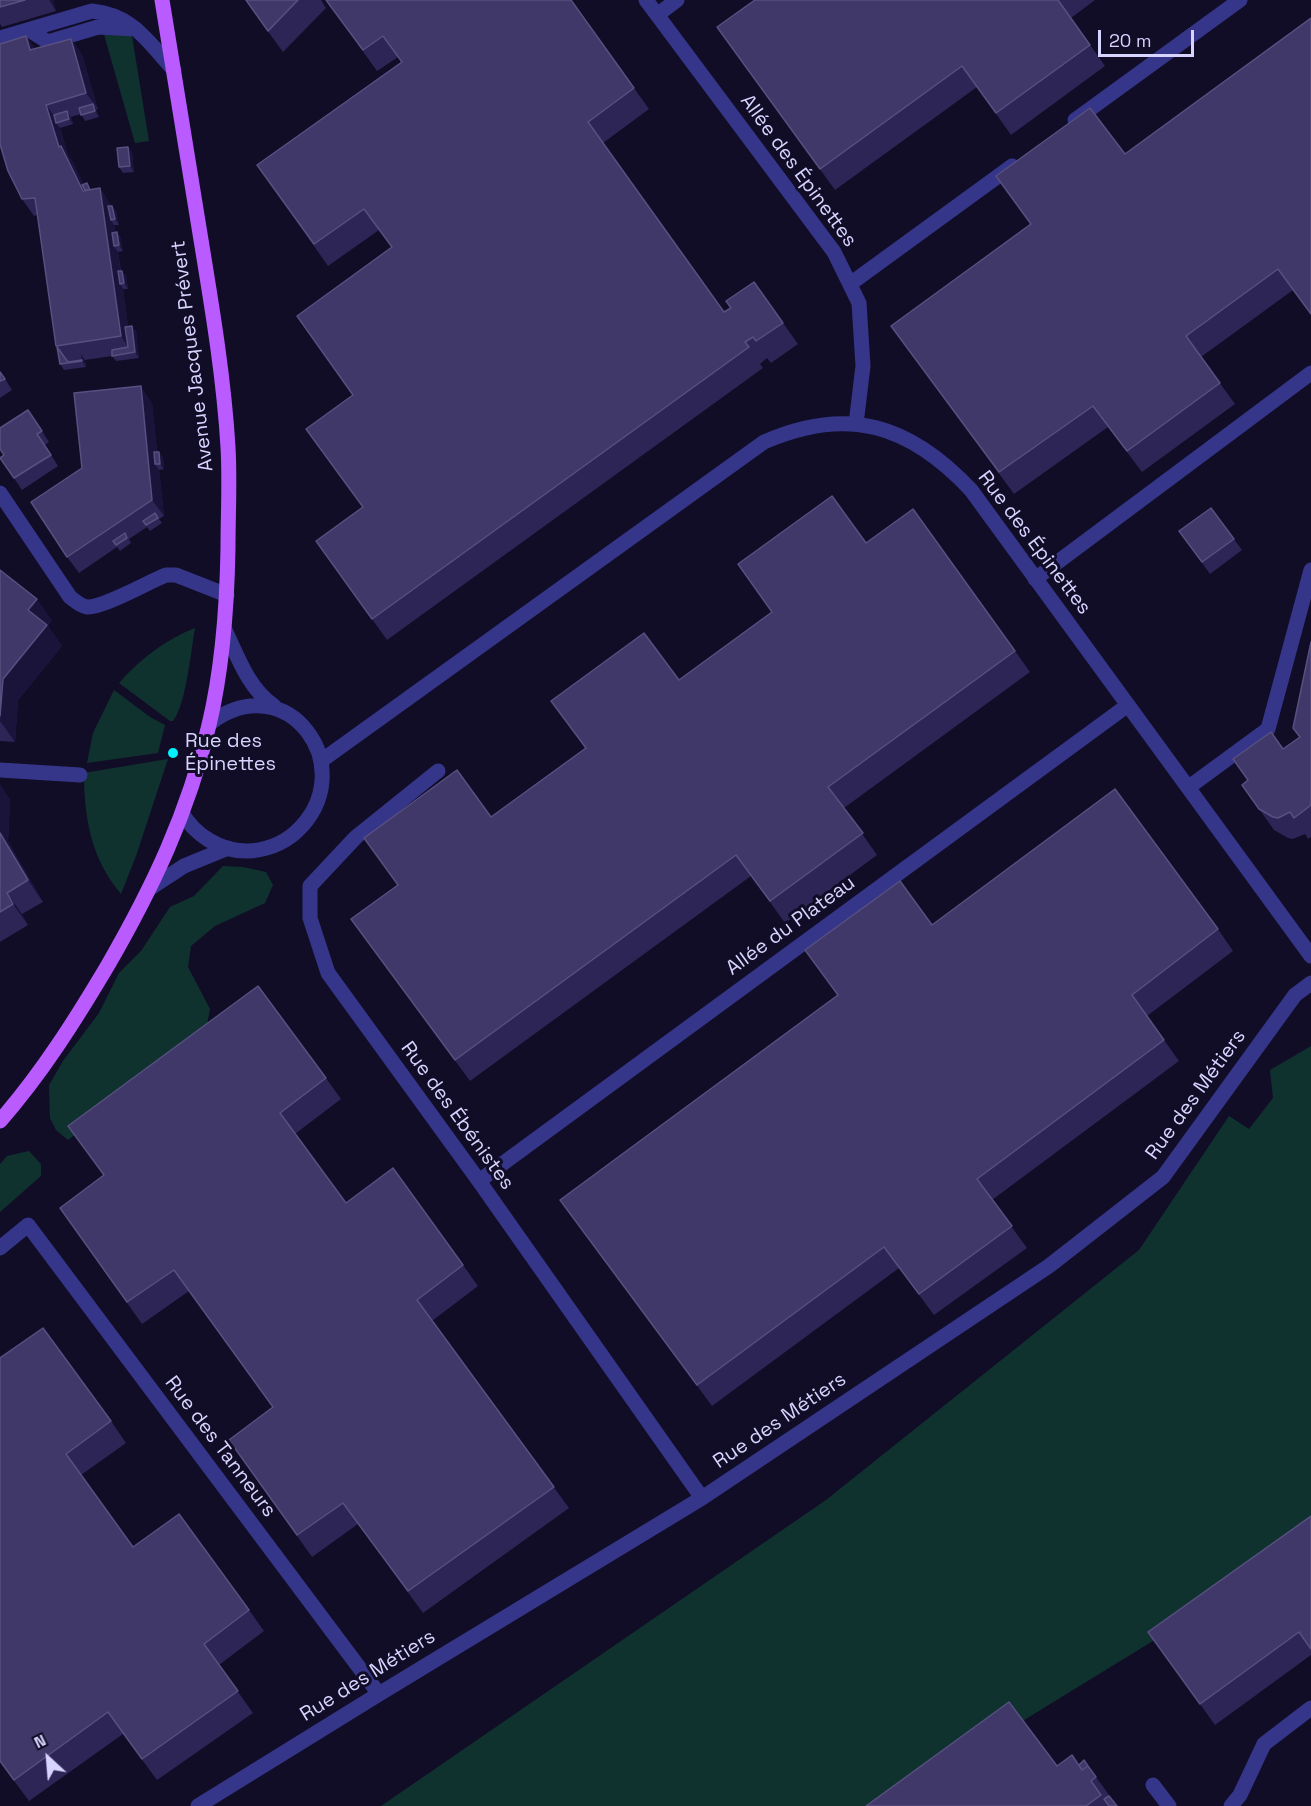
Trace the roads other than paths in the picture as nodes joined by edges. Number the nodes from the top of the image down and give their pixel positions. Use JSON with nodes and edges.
{"nodes":[{"id":1,"x":162,"y":0,"type":"edge"},
{"id":2,"x":646,"y":0,"type":"edge"},
{"id":3,"x":677,"y":0,"type":"edge"},
{"id":4,"x":1240,"y":0,"type":"edge"},
{"id":5,"x":657,"y":15,"type":"junction"},
{"id":6,"x":0,"y":38,"type":"edge"},
{"id":7,"x":174,"y":70,"type":"junction"},
{"id":8,"x":1059,"y":132,"type":"edge"},
{"id":9,"x":1021,"y":159,"type":"edge"},
{"id":10,"x":850,"y":284,"type":"junction"},
{"id":11,"x":1311,"y":373,"type":"edge"},
{"id":12,"x":856,"y":424,"type":"junction"},
{"id":13,"x":0,"y":493,"type":"edge"},
{"id":14,"x":1311,"y":570,"type":"edge"},
{"id":15,"x":1035,"y":579,"type":"junction"},
{"id":16,"x":227,"y":595,"type":"junction"},
{"id":17,"x":225,"y":630,"type":"junction"},
{"id":18,"x":1128,"y":705,"type":"junction"},
{"id":19,"x":277,"y":708,"type":"junction"},
{"id":20,"x":209,"y":724,"type":"junction"},
{"id":21,"x":321,"y":761,"type":"junction"},
{"id":22,"x":0,"y":770,"type":"edge"},
{"id":23,"x":438,"y":771,"type":"dead end"},
{"id":24,"x":80,"y":775,"type":"dead end"},
{"id":25,"x":1189,"y":787,"type":"junction"},
{"id":26,"x":182,"y":813,"type":"junction"},
{"id":27,"x":228,"y":848,"type":"junction"},
{"id":28,"x":149,"y":889,"type":"junction"},
{"id":29,"x":1311,"y":956,"type":"edge"},
{"id":30,"x":1311,"y":983,"type":"edge"},
{"id":31,"x":0,"y":1121,"type":"edge"},
{"id":32,"x":479,"y":1181,"type":"junction"},
{"id":33,"x":0,"y":1248,"type":"edge"},
{"id":34,"x":702,"y":1498,"type":"junction"},
{"id":35,"x":379,"y":1694,"type":"junction"},
{"id":36,"x":1311,"y":1708,"type":"edge"},
{"id":37,"x":1153,"y":1785,"type":"dead end"},
{"id":38,"x":198,"y":1806,"type":"edge"},
{"id":39,"x":1169,"y":1806,"type":"edge"},
{"id":40,"x":1231,"y":1806,"type":"edge"}],
"edges":[{"from":1,"to":7,"type":"main road","name":"Avenue Jacques Prévert"},
{"from":2,"to":5,"type":"street","name":"Allée des Épinettes"},
{"from":3,"to":5,"type":"street"},
{"from":4,"to":8,"type":"street"},
{"from":5,"to":10,"type":"street","name":"Allée des Épinettes"},
{"from":6,"to":7,"type":"street"},
{"from":7,"to":16,"type":"main road","name":"Avenue Jacques Prévert"},
{"from":9,"to":10,"type":"street"},
{"from":10,"to":12,"type":"street","name":"Allée des Épinettes"},
{"from":11,"to":15,"type":"street"},
{"from":12,"to":15,"type":"street","name":"Rue des Épinettes"},
{"from":12,"to":21,"type":"street","name":"Rue des Épinettes"},
{"from":13,"to":16,"type":"street"},
{"from":14,"to":25,"type":"street"},
{"from":15,"to":18,"type":"street","name":"Rue des Épinettes"},
{"from":16,"to":17,"type":"main road","name":"Avenue Jacques Prévert"},
{"from":17,"to":19,"type":"street"},
{"from":17,"to":20,"type":"main road","name":"Avenue Jacques Prévert"},
{"from":18,"to":25,"type":"street","name":"Rue des Épinettes"},
{"from":18,"to":32,"type":"street","name":"Allée du Plateau"},
{"from":19,"to":20,"type":"street"},
{"from":19,"to":21,"type":"street"},
{"from":20,"to":26,"type":"main road","name":"Avenue Jacques Prévert"},
{"from":21,"to":27,"type":"street"},
{"from":22,"to":24,"type":"street"},
{"from":23,"to":32,"type":"street","name":"Rue des Ébénistes"},
{"from":25,"to":29,"type":"street","name":"Rue des Épinettes"},
{"from":26,"to":27,"type":"street"},
{"from":26,"to":28,"type":"main road","name":"Avenue Jacques Prévert"},
{"from":27,"to":28,"type":"street"},
{"from":28,"to":31,"type":"main road","name":"Avenue Jacques Prévert"},
{"from":30,"to":34,"type":"street","name":"Rue des Métiers"},
{"from":32,"to":34,"type":"street","name":"Rue des Ébénistes"},
{"from":33,"to":35,"type":"street","name":"Rue des Tanneurs"},
{"from":34,"to":35,"type":"street","name":"Rue des Métiers"},
{"from":35,"to":38,"type":"street","name":"Rue des Métiers"},
{"from":36,"to":40,"type":"street"},
{"from":37,"to":39,"type":"street"}]}
